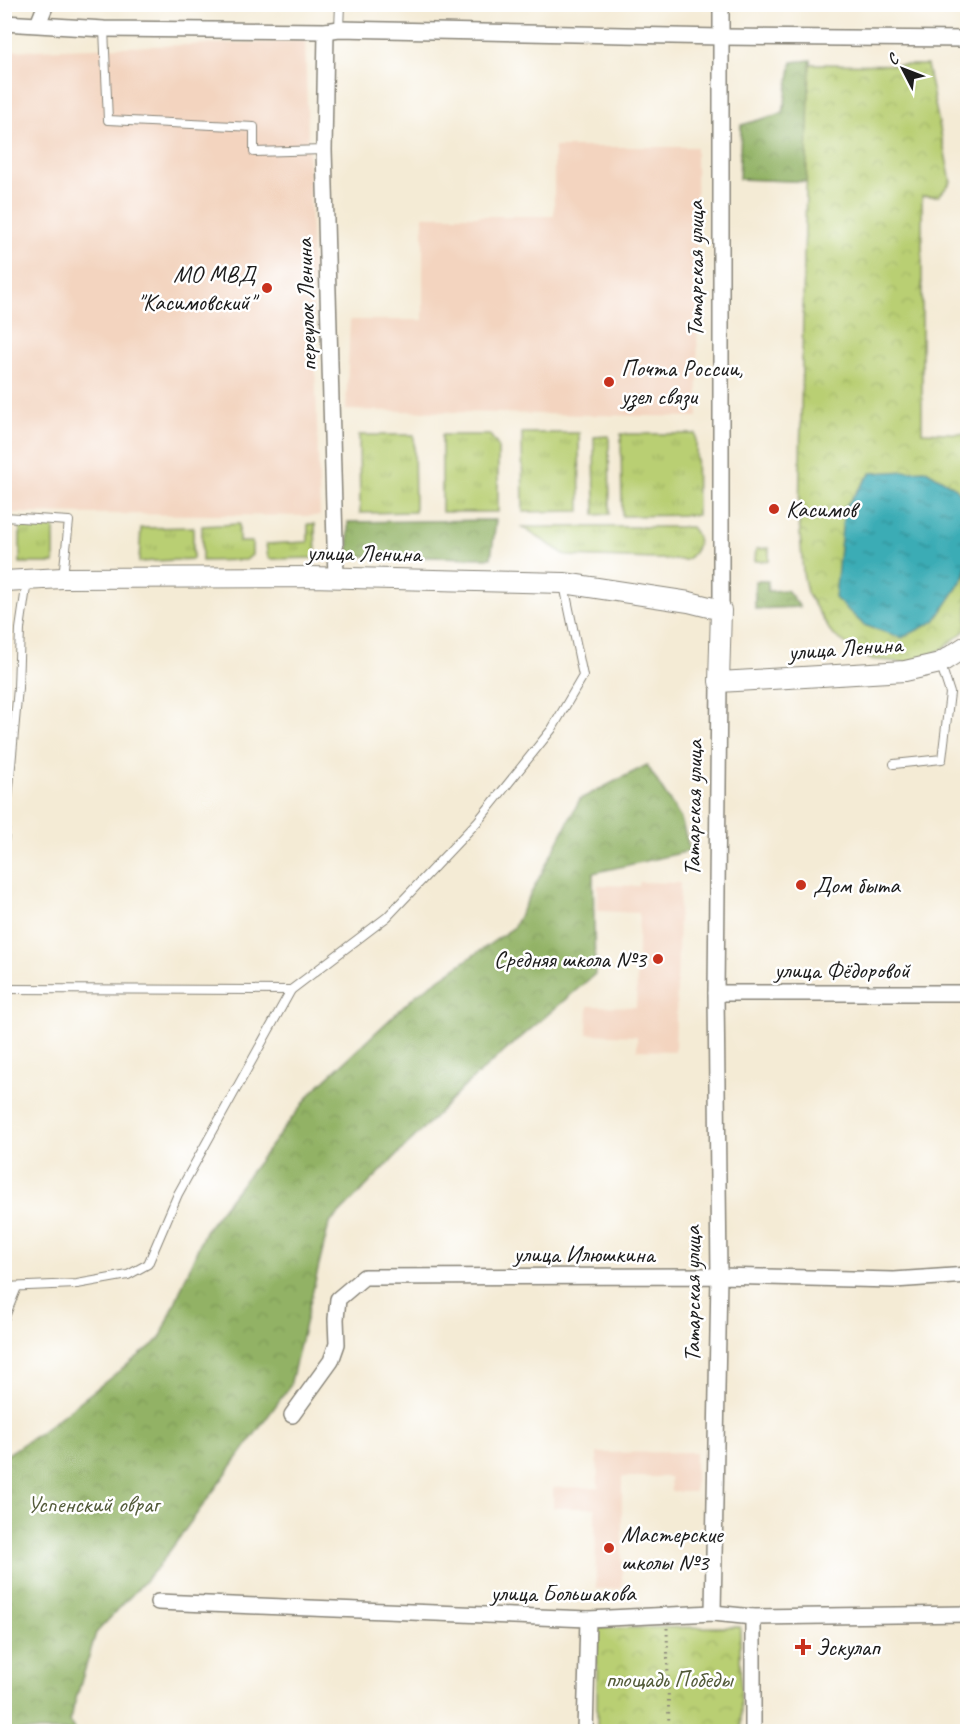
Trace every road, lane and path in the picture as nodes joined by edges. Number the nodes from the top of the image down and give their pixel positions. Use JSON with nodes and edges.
{"nodes":[{"id":1,"x":46,"y":4,"type":"edge"},
{"id":2,"x":340,"y":4,"type":"edge"},
{"id":3,"x":721,"y":4,"type":"edge"},
{"id":4,"x":4,"y":23,"type":"edge"},
{"id":5,"x":38,"y":24,"type":"junction"},
{"id":6,"x":104,"y":29,"type":"junction"},
{"id":7,"x":333,"y":30,"type":"junction"},
{"id":8,"x":721,"y":37,"type":"junction"},
{"id":9,"x":968,"y":39,"type":"edge"},
{"id":10,"x":324,"y":150,"type":"junction"},
{"id":11,"x":4,"y":517,"type":"edge"},
{"id":12,"x":63,"y":578,"type":"junction"},
{"id":13,"x":336,"y":578,"type":"junction"},
{"id":14,"x":27,"y":579,"type":"junction"},
{"id":15,"x":4,"y":581,"type":"edge"},
{"id":16,"x":564,"y":583,"type":"junction"},
{"id":17,"x":721,"y":610,"type":"junction"},
{"id":18,"x":968,"y":645,"type":"edge"},
{"id":19,"x":940,"y":663,"type":"junction"},
{"id":20,"x":720,"y":682,"type":"junction"},
{"id":21,"x":894,"y":764,"type":"dead end"},
{"id":22,"x":4,"y":843,"type":"edge"},
{"id":23,"x":4,"y":990,"type":"edge"},
{"id":24,"x":291,"y":990,"type":"junction"},
{"id":25,"x":716,"y":993,"type":"junction"},
{"id":26,"x":968,"y":993,"type":"edge"},
{"id":27,"x":968,"y":1275,"type":"edge"},
{"id":28,"x":719,"y":1276,"type":"junction"},
{"id":29,"x":4,"y":1287,"type":"edge"},
{"id":30,"x":16,"y":1287,"type":"junction"},
{"id":31,"x":4,"y":1319,"type":"edge"},
{"id":32,"x":292,"y":1415,"type":"dead end"},
{"id":33,"x":158,"y":1602,"type":"dead end"},
{"id":34,"x":713,"y":1613,"type":"junction"},
{"id":35,"x":666,"y":1614,"type":"junction"},
{"id":36,"x":968,"y":1614,"type":"edge"},
{"id":37,"x":753,"y":1617,"type":"junction"},
{"id":38,"x":588,"y":1619,"type":"junction"},
{"id":39,"x":585,"y":1731,"type":"edge"},
{"id":40,"x":669,"y":1731,"type":"edge"},
{"id":41,"x":753,"y":1731,"type":"edge"}],
"edges":[{"from":1,"to":5,"type":"street"},
{"from":2,"to":7,"type":"lane"},
{"from":3,"to":8,"type":"street","name":"Татарская улица"},
{"from":4,"to":5,"type":"street"},
{"from":5,"to":6,"type":"street"},
{"from":6,"to":7,"type":"street"},
{"from":6,"to":10,"type":"lane"},
{"from":7,"to":8,"type":"street"},
{"from":7,"to":10,"type":"street","name":"переулок Ленина"},
{"from":8,"to":9,"type":"street"},
{"from":8,"to":17,"type":"street","name":"Татарская улица"},
{"from":10,"to":13,"type":"street","name":"переулок Ленина"},
{"from":11,"to":12,"type":"lane"},
{"from":12,"to":13,"type":"street","name":"улица Ленина"},
{"from":12,"to":14,"type":"street","name":"улица Ленина"},
{"from":13,"to":16,"type":"street","name":"улица Ленина"},
{"from":14,"to":15,"type":"street","name":"улица Ленина"},
{"from":14,"to":22,"type":"lane"},
{"from":16,"to":17,"type":"street","name":"улица Ленина"},
{"from":16,"to":24,"type":"lane"},
{"from":17,"to":20,"type":"street","name":"Татарская улица"},
{"from":18,"to":19,"type":"street","name":"улица Ленина"},
{"from":19,"to":20,"type":"street","name":"улица Ленина"},
{"from":19,"to":21,"type":"lane"},
{"from":20,"to":25,"type":"street","name":"Татарская улица"},
{"from":23,"to":24,"type":"lane"},
{"from":24,"to":30,"type":"lane"},
{"from":25,"to":26,"type":"street","name":"улица Фёдоровой"},
{"from":25,"to":28,"type":"street","name":"Татарская улица"},
{"from":27,"to":28,"type":"street","name":"улица Илюшкина"},
{"from":28,"to":32,"type":"street","name":"улица Илюшкина"},
{"from":28,"to":34,"type":"street","name":"Татарская улица"},
{"from":29,"to":30,"type":"lane"},
{"from":30,"to":31,"type":"lane"},
{"from":33,"to":38,"type":"street","name":"улица Большакова"},
{"from":34,"to":35,"type":"street","name":"улица Большакова"},
{"from":34,"to":37,"type":"street","name":"улица Большакова"},
{"from":35,"to":38,"type":"street","name":"улица Большакова"},
{"from":35,"to":40,"type":"path"},
{"from":36,"to":37,"type":"street","name":"улица Большакова"},
{"from":37,"to":41,"type":"street"},
{"from":38,"to":39,"type":"street"}]}
